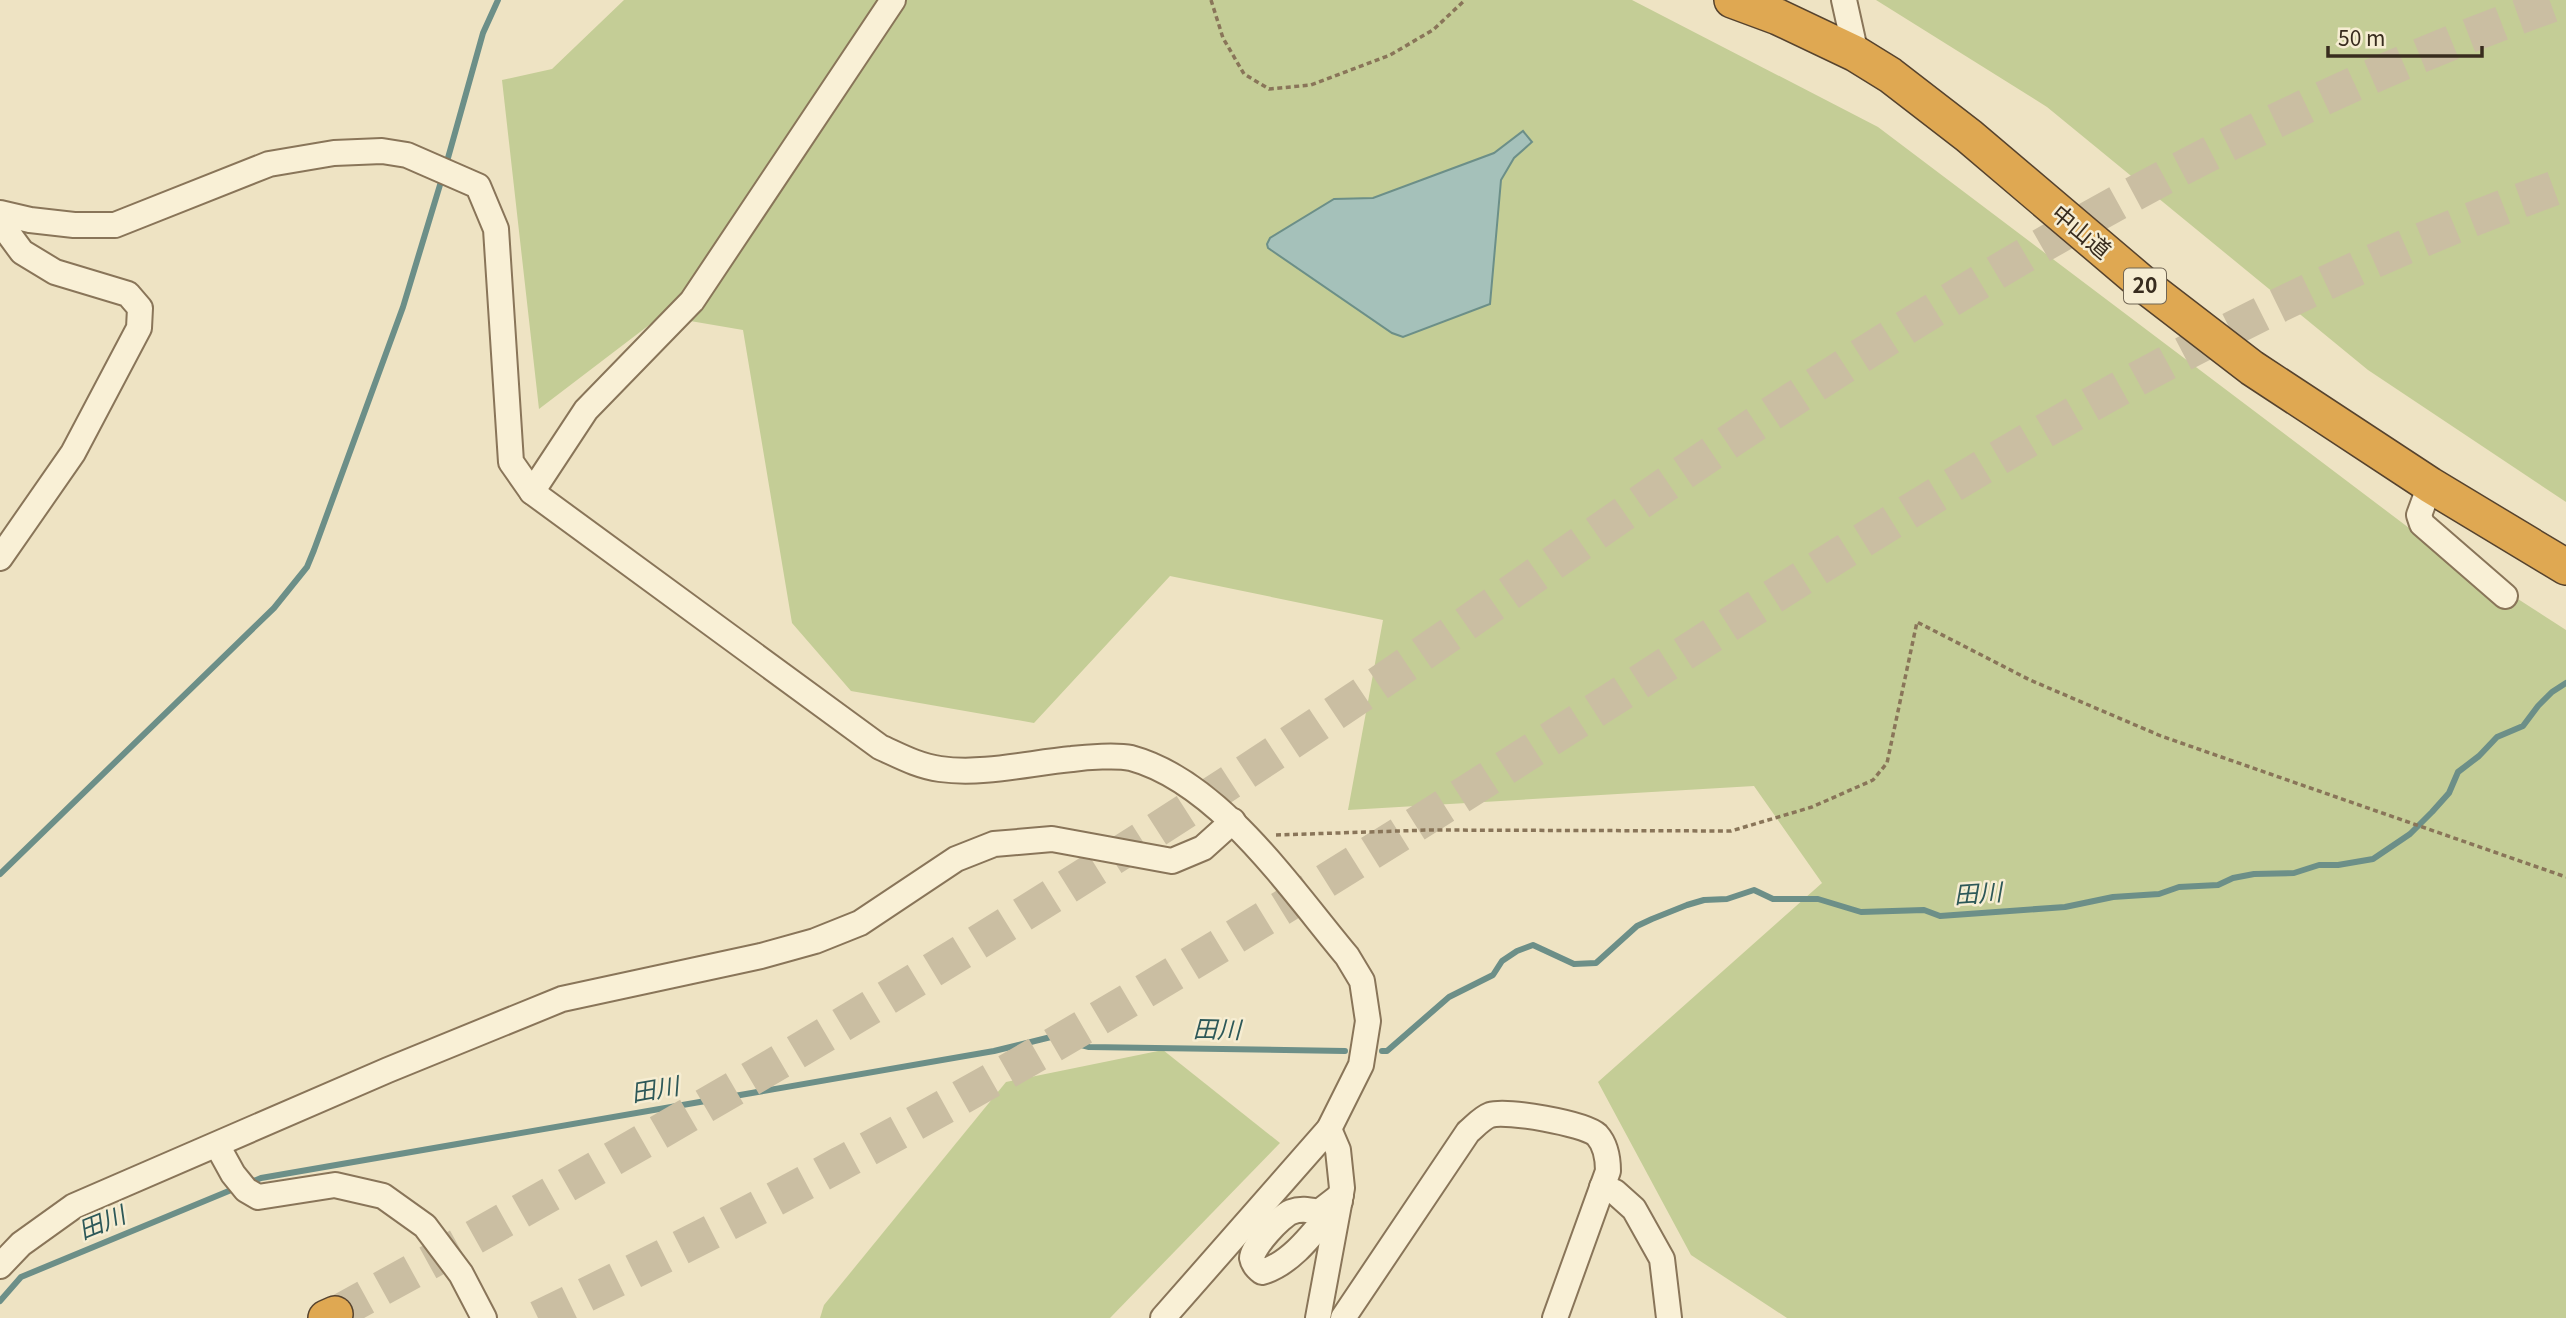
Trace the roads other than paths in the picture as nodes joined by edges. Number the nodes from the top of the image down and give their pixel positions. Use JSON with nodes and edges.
{"nodes":[{"id":1,"x":893,"y":0,"type":"edge"},
{"id":2,"x":1732,"y":0,"type":"edge"},
{"id":3,"x":1844,"y":0,"type":"edge"},
{"id":4,"x":1856,"y":54,"type":"junction"},
{"id":5,"x":0,"y":212,"type":"edge"},
{"id":6,"x":0,"y":222,"type":"edge"},
{"id":7,"x":2430,"y":485,"type":"junction"},
{"id":8,"x":532,"y":492,"type":"junction"},
{"id":9,"x":0,"y":558,"type":"edge"},
{"id":10,"x":2566,"y":567,"type":"edge"},
{"id":11,"x":2505,"y":596,"type":"dead end"},
{"id":12,"x":1233,"y":821,"type":"junction"},
{"id":13,"x":1329,"y":1129,"type":"junction"},
{"id":14,"x":217,"y":1145,"type":"junction"},
{"id":15,"x":1602,"y":1187,"type":"junction"},
{"id":16,"x":0,"y":1266,"type":"edge"},
{"id":17,"x":1346,"y":1317,"type":"edge"},
{"id":18,"x":484,"y":1318,"type":"edge"},
{"id":19,"x":1163,"y":1318,"type":"edge"},
{"id":20,"x":1318,"y":1318,"type":"edge"},
{"id":21,"x":1555,"y":1318,"type":"edge"},
{"id":22,"x":1669,"y":1318,"type":"edge"}],
"edges":[{"from":1,"to":8,"type":"street"},
{"from":2,"to":4,"type":"highway","name":"中山道","number":"20"},
{"from":3,"to":4,"type":"street"},
{"from":4,"to":7,"type":"highway","name":"中山道","number":"20"},
{"from":5,"to":8,"type":"street"},
{"from":6,"to":9,"type":"street"},
{"from":7,"to":10,"type":"highway","name":"中山道","number":"20"},
{"from":7,"to":11,"type":"street"},
{"from":8,"to":12,"type":"street"},
{"from":12,"to":13,"type":"street"},
{"from":12,"to":14,"type":"street"},
{"from":13,"to":19,"type":"street"},
{"from":13,"to":20,"type":"street"},
{"from":14,"to":16,"type":"street"},
{"from":14,"to":18,"type":"street"},
{"from":15,"to":17,"type":"street"},
{"from":15,"to":21,"type":"street"},
{"from":15,"to":22,"type":"street"}]}
